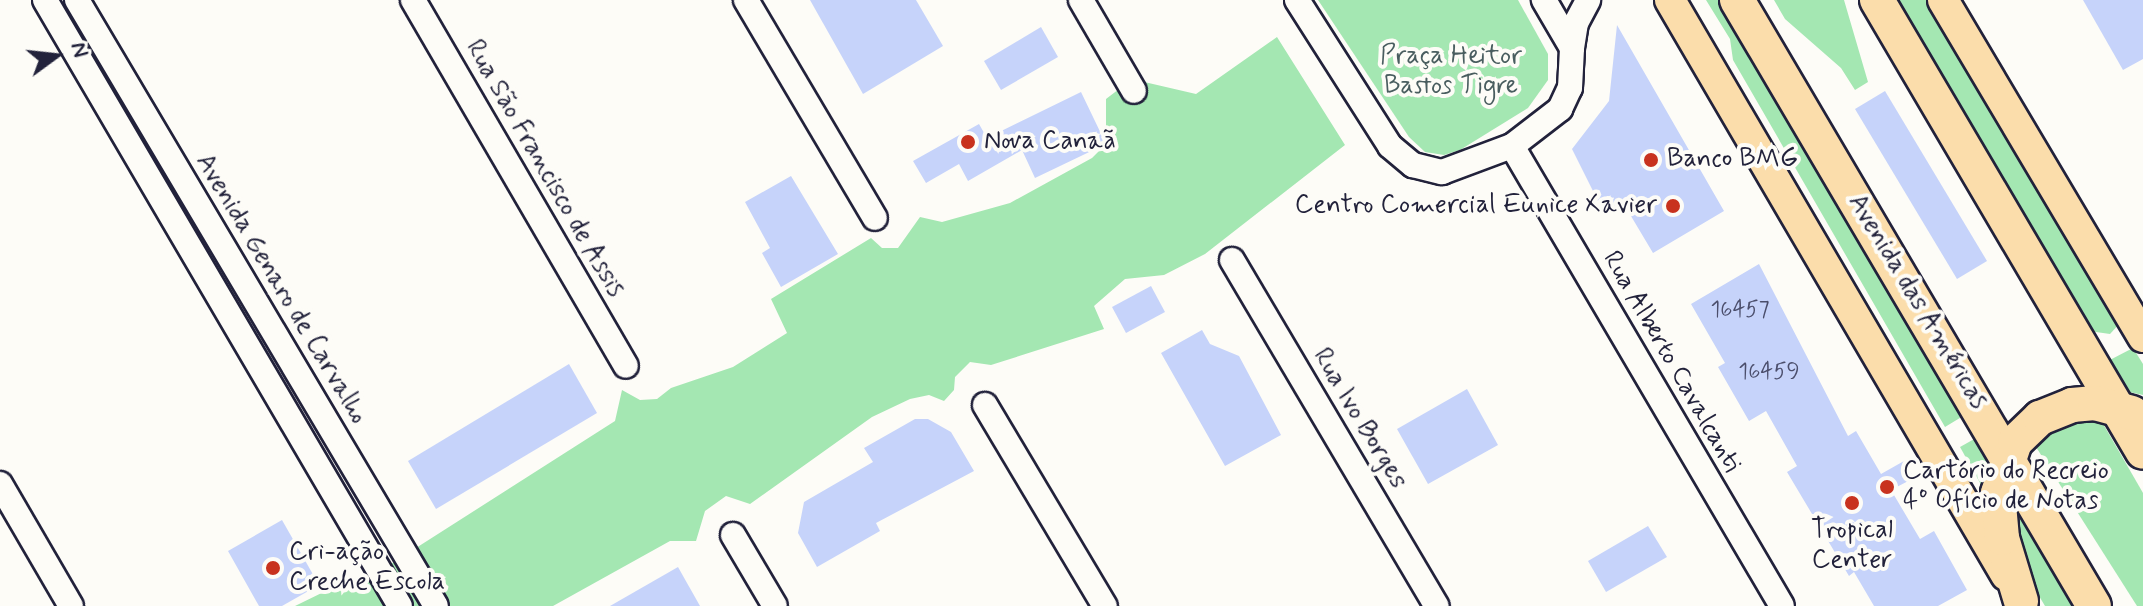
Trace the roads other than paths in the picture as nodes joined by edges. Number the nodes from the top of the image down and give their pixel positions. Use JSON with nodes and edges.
{"nodes":[{"id":1,"x":45,"y":0,"type":"edge"},
{"id":2,"x":77,"y":0,"type":"edge"},
{"id":3,"x":413,"y":0,"type":"edge"},
{"id":4,"x":746,"y":0,"type":"edge"},
{"id":5,"x":1081,"y":0,"type":"edge"},
{"id":6,"x":1297,"y":0,"type":"edge"},
{"id":7,"x":1544,"y":0,"type":"edge"},
{"id":8,"x":1588,"y":0,"type":"edge"},
{"id":9,"x":1670,"y":0,"type":"edge"},
{"id":10,"x":1737,"y":0,"type":"edge"},
{"id":11,"x":1877,"y":0,"type":"edge"},
{"id":12,"x":1943,"y":0,"type":"edge"},
{"id":13,"x":1572,"y":48,"type":"junction"},
{"id":14,"x":1134,"y":91,"type":"dead end"},
{"id":15,"x":1512,"y":146,"type":"junction"},
{"id":16,"x":875,"y":218,"type":"dead end"},
{"id":17,"x":1232,"y":260,"type":"dead end"},
{"id":18,"x":2143,"y":337,"type":"edge"},
{"id":19,"x":626,"y":366,"type":"dead end"},
{"id":20,"x":985,"y":405,"type":"dead end"},
{"id":21,"x":2130,"y":413,"type":"edge"},
{"id":22,"x":2143,"y":452,"type":"edge"},
{"id":23,"x":2008,"y":458,"type":"junction"},
{"id":24,"x":0,"y":484,"type":"edge"},
{"id":25,"x":733,"y":535,"type":"dead end"},
{"id":26,"x":401,"y":548,"type":"junction"},
{"id":27,"x":376,"y":564,"type":"junction"},
{"id":28,"x":2019,"y":604,"type":"edge"},
{"id":29,"x":71,"y":606,"type":"edge"},
{"id":30,"x":400,"y":606,"type":"edge"},
{"id":31,"x":436,"y":606,"type":"edge"},
{"id":32,"x":775,"y":606,"type":"edge"},
{"id":33,"x":1105,"y":606,"type":"edge"},
{"id":34,"x":1437,"y":606,"type":"edge"},
{"id":35,"x":1782,"y":606,"type":"edge"},
{"id":36,"x":2094,"y":606,"type":"edge"}],
"edges":[{"from":1,"to":27,"type":"street"},
{"from":2,"to":26,"type":"street","name":"Avenida Genaro de Carvalho"},
{"from":3,"to":19,"type":"street","name":"Rua São Francisco de Assis"},
{"from":4,"to":16,"type":"street"},
{"from":5,"to":14,"type":"street"},
{"from":6,"to":15,"type":"street"},
{"from":7,"to":13,"type":"street"},
{"from":8,"to":13,"type":"street"},
{"from":9,"to":28,"type":"main road"},
{"from":10,"to":23,"type":"highway","name":"Avenida das Américas"},
{"from":11,"to":21,"type":"highway"},
{"from":12,"to":18,"type":"main road"},
{"from":13,"to":15,"type":"street"},
{"from":15,"to":35,"type":"street","name":"Rua Alberto Cavalcanti"},
{"from":17,"to":34,"type":"street","name":"Rua Ivo Borges"},
{"from":20,"to":33,"type":"street"},
{"from":21,"to":22,"type":"highway"},
{"from":21,"to":23,"type":"highway"},
{"from":23,"to":28,"type":"highway"},
{"from":23,"to":36,"type":"highway","name":"Avenida das Américas"},
{"from":24,"to":29,"type":"street"},
{"from":25,"to":32,"type":"street"},
{"from":26,"to":27,"type":"street"},
{"from":26,"to":31,"type":"street","name":"Avenida Genaro de Carvalho"},
{"from":27,"to":30,"type":"street"}]}
